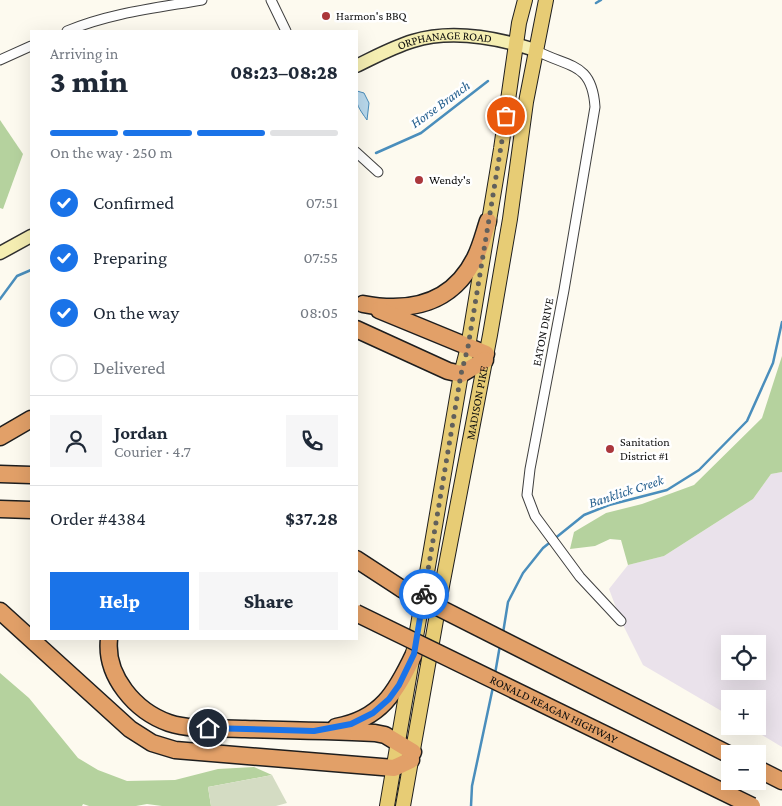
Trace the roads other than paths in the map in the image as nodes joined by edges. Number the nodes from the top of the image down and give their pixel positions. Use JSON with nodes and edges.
{"nodes":[{"id":1,"x":202,"y":0,"type":"edge"},
{"id":2,"x":271,"y":0,"type":"edge"},
{"id":3,"x":525,"y":0,"type":"edge"},
{"id":4,"x":546,"y":0,"type":"edge"},
{"id":5,"x":70,"y":30,"type":"edge"},
{"id":6,"x":286,"y":30,"type":"edge"},
{"id":7,"x":517,"y":44,"type":"junction"},
{"id":8,"x":30,"y":46,"type":"edge"},
{"id":9,"x":535,"y":50,"type":"junction"},
{"id":10,"x":0,"y":60,"type":"edge"},
{"id":11,"x":358,"y":65,"type":"edge"},
{"id":12,"x":358,"y":154,"type":"edge"},
{"id":13,"x":378,"y":172,"type":"dead end"},
{"id":14,"x":488,"y":221,"type":"junction"},
{"id":15,"x":30,"y":237,"type":"edge"},
{"id":16,"x":0,"y":253,"type":"edge"},
{"id":17,"x":360,"y":302,"type":"edge"},
{"id":18,"x":358,"y":330,"type":"edge"},
{"id":19,"x":468,"y":347,"type":"junction"},
{"id":20,"x":485,"y":357,"type":"junction"},
{"id":21,"x":461,"y":374,"type":"junction"},
{"id":22,"x":30,"y":421,"type":"edge"},
{"id":23,"x":0,"y":437,"type":"edge"},
{"id":24,"x":0,"y":474,"type":"edge"},
{"id":25,"x":30,"y":475,"type":"edge"},
{"id":26,"x":0,"y":509,"type":"edge"},
{"id":27,"x":30,"y":510,"type":"edge"},
{"id":28,"x":358,"y":560,"type":"edge"},
{"id":29,"x":358,"y":570,"type":"edge"},
{"id":30,"x":402,"y":589,"type":"junction"},
{"id":31,"x":0,"y":611,"type":"edge"},
{"id":32,"x":358,"y":614,"type":"edge"},
{"id":33,"x":621,"y":621,"type":"dead end"},
{"id":34,"x":30,"y":638,"type":"edge"},
{"id":35,"x":32,"y":640,"type":"edge"},
{"id":36,"x":110,"y":640,"type":"edge"},
{"id":37,"x":414,"y":654,"type":"junction"},
{"id":38,"x":314,"y":731,"type":"junction"},
{"id":39,"x":398,"y":743,"type":"junction"},
{"id":40,"x":721,"y":750,"type":"edge"},
{"id":41,"x":412,"y":756,"type":"junction"},
{"id":42,"x":394,"y":768,"type":"junction"},
{"id":43,"x":766,"y":773,"type":"edge"},
{"id":44,"x":782,"y":781,"type":"edge"},
{"id":45,"x":387,"y":806,"type":"edge"},
{"id":46,"x":403,"y":806,"type":"edge"},
{"id":47,"x":752,"y":806,"type":"edge"}],
"edges":[{"from":1,"to":5,"type":"street"},
{"from":2,"to":6,"type":"street"},
{"from":3,"to":7,"type":"main road","name":"MADISON PIKE"},
{"from":4,"to":9,"type":"main road","name":"MADISON PIKE"},
{"from":7,"to":9,"type":"main road","name":"ORPHANAGE ROAD"},
{"from":7,"to":11,"type":"main road","name":"ORPHANAGE ROAD"},
{"from":7,"to":14,"type":"main road","name":"MADISON PIKE"},
{"from":8,"to":10,"type":"street"},
{"from":9,"to":20,"type":"main road","name":"MADISON PIKE"},
{"from":9,"to":33,"type":"street","name":"EATON DRIVE"},
{"from":12,"to":13,"type":"street"},
{"from":14,"to":17,"type":"highway"},
{"from":14,"to":19,"type":"main road","name":"MADISON PIKE"},
{"from":15,"to":16,"type":"main road"},
{"from":17,"to":19,"type":"highway"},
{"from":18,"to":21,"type":"highway"},
{"from":19,"to":20,"type":"highway"},
{"from":19,"to":21,"type":"main road","name":"MADISON PIKE"},
{"from":20,"to":21,"type":"highway"},
{"from":20,"to":41,"type":"main road","name":"MADISON PIKE"},
{"from":21,"to":37,"type":"main road","name":"MADISON PIKE"},
{"from":22,"to":23,"type":"highway"},
{"from":24,"to":25,"type":"highway"},
{"from":26,"to":27,"type":"highway"},
{"from":28,"to":30,"type":"highway"},
{"from":29,"to":30,"type":"highway"},
{"from":30,"to":40,"type":"highway","bridge":true},
{"from":31,"to":34,"type":"highway"},
{"from":32,"to":47,"type":"highway","name":"RONALD REAGAN HIGHWAY","bridge":true},
{"from":35,"to":42,"type":"highway"},
{"from":36,"to":38,"type":"highway"},
{"from":37,"to":38,"type":"highway"},
{"from":37,"to":39,"type":"main road","name":"MADISON PIKE"},
{"from":38,"to":39,"type":"highway"},
{"from":39,"to":41,"type":"highway"},
{"from":39,"to":42,"type":"main road","name":"MADISON PIKE"},
{"from":41,"to":42,"type":"highway"},
{"from":41,"to":46,"type":"main road","name":"MADISON PIKE"},
{"from":42,"to":45,"type":"main road","name":"MADISON PIKE"},
{"from":43,"to":44,"type":"highway"}]}
